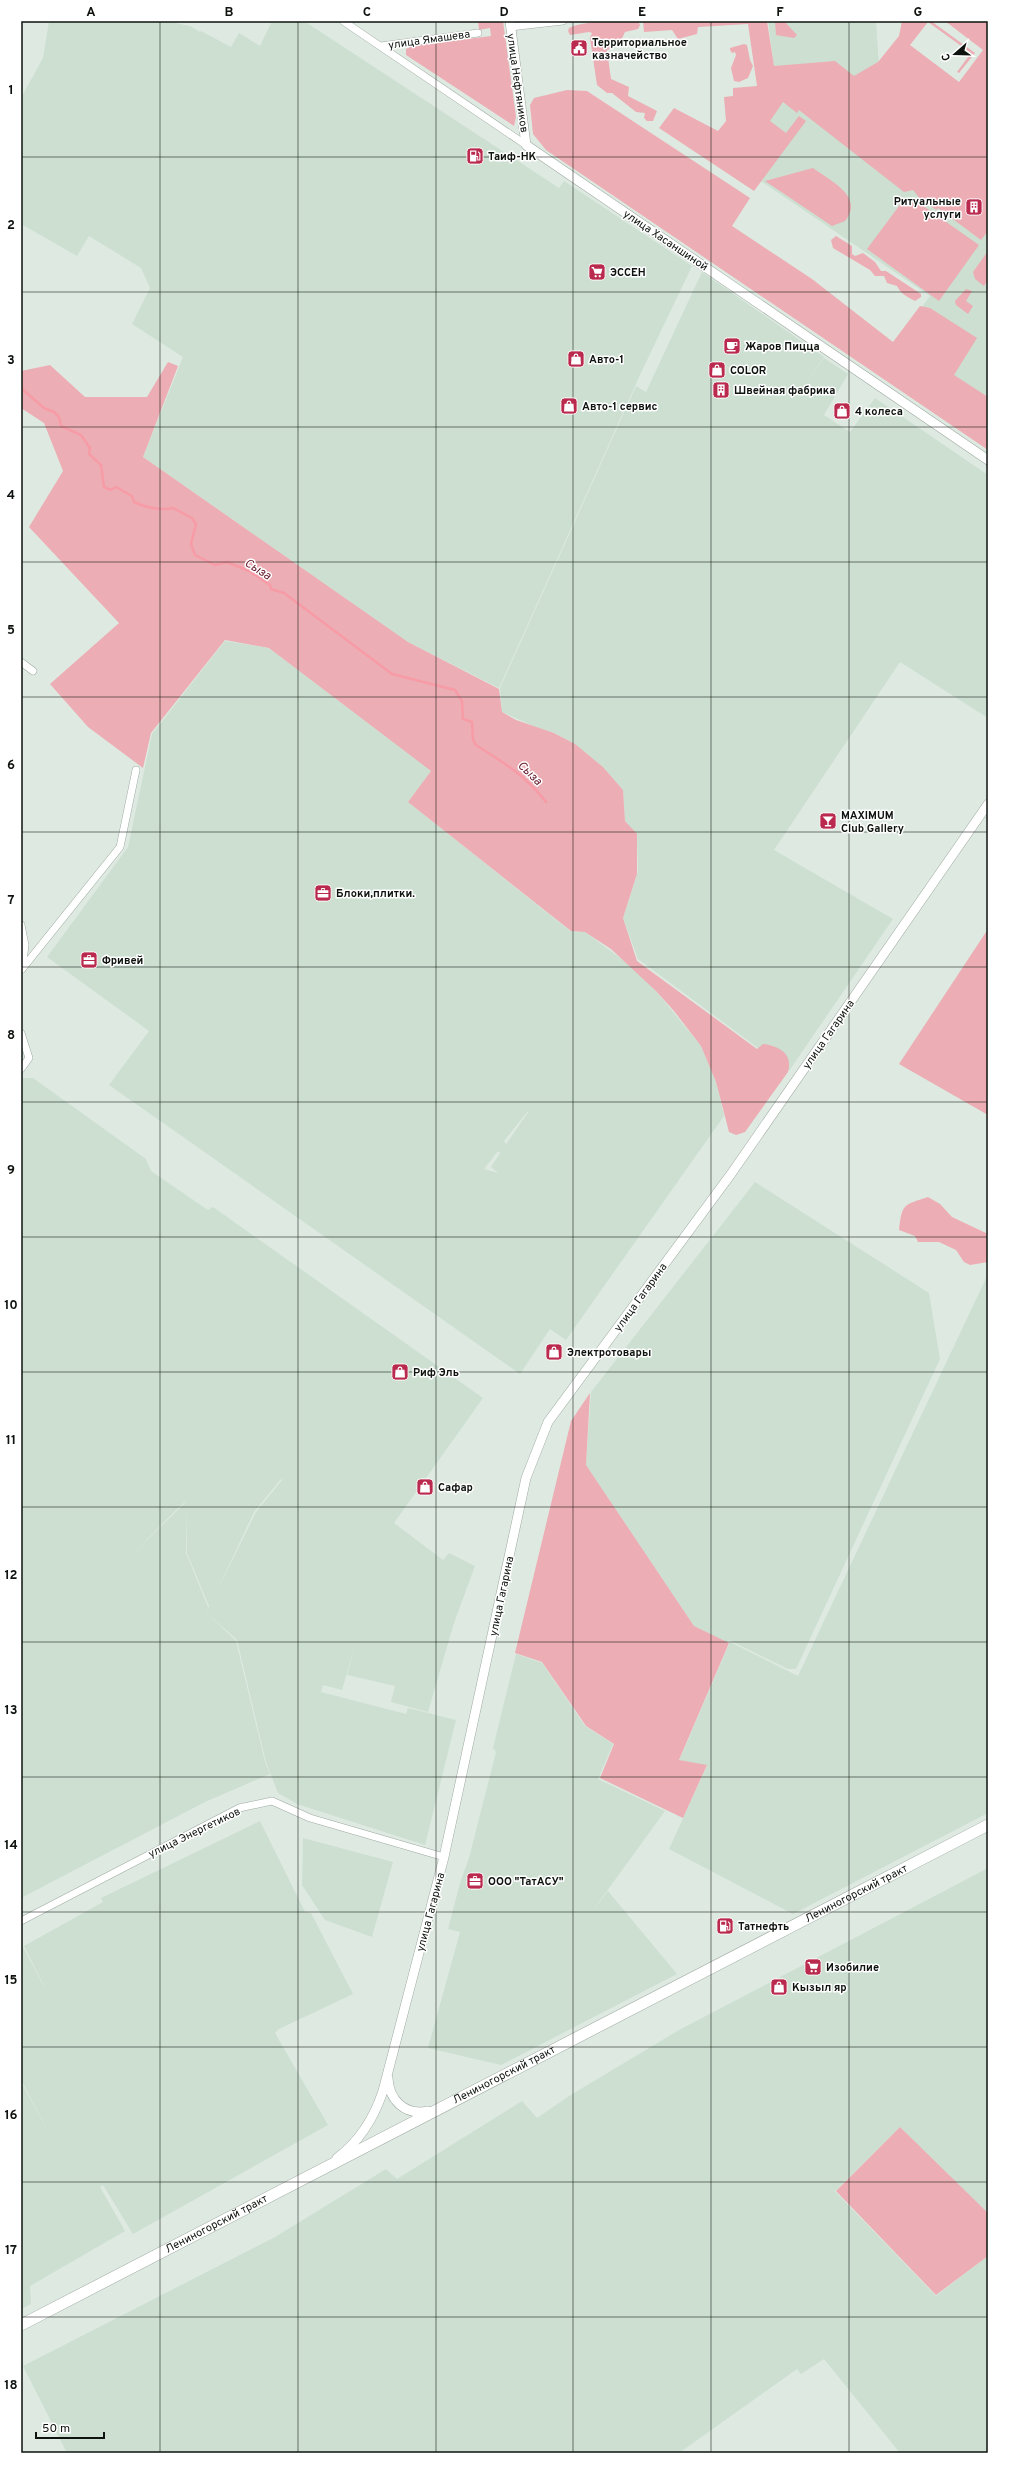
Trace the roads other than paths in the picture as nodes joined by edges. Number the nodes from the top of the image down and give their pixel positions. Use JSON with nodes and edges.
{"nodes":[{"id":1,"x":343,"y":21,"type":"edge"},
{"id":2,"x":563,"y":21,"type":"edge"},
{"id":3,"x":510,"y":24,"type":"edge"},
{"id":4,"x":478,"y":33,"type":"dead end"},
{"id":5,"x":381,"y":46,"type":"junction"},
{"id":6,"x":526,"y":145,"type":"junction"},
{"id":7,"x":988,"y":460,"type":"edge"},
{"id":8,"x":21,"y":662,"type":"edge"},
{"id":9,"x":33,"y":671,"type":"dead end"},
{"id":10,"x":136,"y":770,"type":"dead end"},
{"id":11,"x":988,"y":804,"type":"edge"},
{"id":12,"x":22,"y":925,"type":"edge"},
{"id":13,"x":22,"y":971,"type":"edge"},
{"id":14,"x":21,"y":1032,"type":"edge"},
{"id":15,"x":21,"y":1052,"type":"edge"},
{"id":16,"x":29,"y":1058,"type":"junction"},
{"id":17,"x":21,"y":1069,"type":"edge"},
{"id":18,"x":988,"y":1825,"type":"edge"},
{"id":19,"x":444,"y":1857,"type":"junction"},
{"id":20,"x":21,"y":1921,"type":"edge"},
{"id":21,"x":389,"y":2066,"type":"junction"},
{"id":22,"x":435,"y":2109,"type":"junction"},
{"id":23,"x":328,"y":2164,"type":"junction"},
{"id":24,"x":21,"y":2325,"type":"edge"}],
"edges":[{"from":1,"to":5,"type":"street","name":"улица Хасаншиной"},
{"from":2,"to":3,"type":"street"},
{"from":3,"to":6,"type":"street","name":"улица Нефтяников"},
{"from":4,"to":5,"type":"street","name":"улица Ямашева"},
{"from":5,"to":6,"type":"street","name":"улица Хасаншиной"},
{"from":6,"to":7,"type":"street","name":"улица Хасаншиной"},
{"from":8,"to":9,"type":"street"},
{"from":10,"to":13,"type":"street"},
{"from":11,"to":19,"type":"street","name":"улица Гагарина"},
{"from":12,"to":13,"type":"street"},
{"from":14,"to":16,"type":"street"},
{"from":15,"to":16,"type":"street"},
{"from":16,"to":17,"type":"street"},
{"from":18,"to":22,"type":"main road","name":"Лениногорский тракт"},
{"from":19,"to":20,"type":"street","name":"улица Энергетиков"},
{"from":19,"to":21,"type":"street","name":"улица Гагарина"},
{"from":21,"to":22,"type":"street","name":"улица Гагарина"},
{"from":21,"to":23,"type":"street","name":"улица Гагарина"},
{"from":22,"to":23,"type":"main road","name":"Лениногорский тракт"},
{"from":23,"to":24,"type":"main road","name":"Лениногорский тракт"}]}
